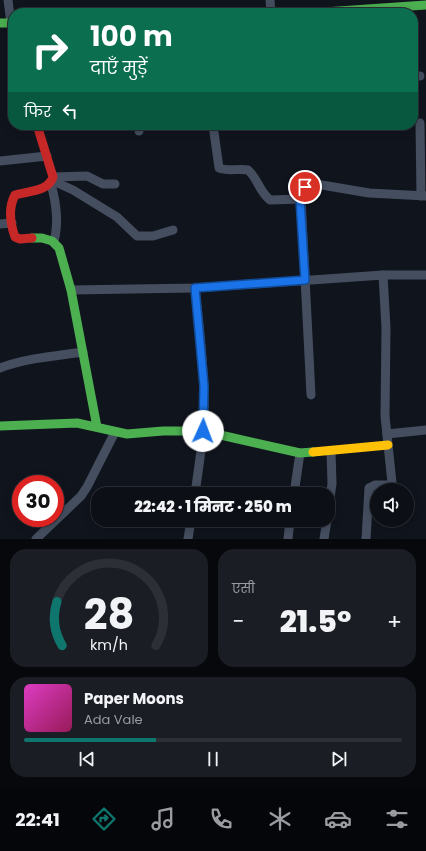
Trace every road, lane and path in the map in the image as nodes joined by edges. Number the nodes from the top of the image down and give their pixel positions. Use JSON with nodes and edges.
{"nodes":[{"id":1,"x":426,"y":5,"type":"edge"},
{"id":2,"x":382,"y":8,"type":"edge"},
{"id":3,"x":420,"y":123,"type":"dead end"},
{"id":4,"x":39,"y":130,"type":"edge"},
{"id":5,"x":214,"y":130,"type":"edge"},
{"id":6,"x":47,"y":156,"type":"junction"},
{"id":7,"x":0,"y":161,"type":"edge"},
{"id":8,"x":52,"y":181,"type":"junction"},
{"id":9,"x":115,"y":184,"type":"dead end"},
{"id":10,"x":424,"y":196,"type":"edge"},
{"id":11,"x":300,"y":199,"type":"junction"},
{"id":12,"x":12,"y":223,"type":"junction"},
{"id":13,"x":0,"y":224,"type":"edge"},
{"id":14,"x":173,"y":230,"type":"dead end"},
{"id":15,"x":54,"y":241,"type":"junction"},
{"id":16,"x":426,"y":275,"type":"edge"},
{"id":17,"x":383,"y":276,"type":"junction"},
{"id":18,"x":305,"y":280,"type":"junction"},
{"id":19,"x":195,"y":288,"type":"junction"},
{"id":20,"x":71,"y":290,"type":"junction"},
{"id":21,"x":83,"y":352,"type":"junction"},
{"id":22,"x":0,"y":368,"type":"edge"},
{"id":23,"x":311,"y":395,"type":"dead end"},
{"id":24,"x":0,"y":426,"type":"edge"},
{"id":25,"x":97,"y":427,"type":"junction"},
{"id":26,"x":426,"y":430,"type":"edge"},
{"id":27,"x":203,"y":431,"type":"junction"},
{"id":28,"x":115,"y":432,"type":"junction"},
{"id":29,"x":387,"y":434,"type":"junction"},
{"id":30,"x":388,"y":445,"type":"junction"},
{"id":31,"x":330,"y":451,"type":"junction"},
{"id":32,"x":300,"y":453,"type":"junction"},
{"id":33,"x":196,"y":487,"type":"edge"},
{"id":34,"x":295,"y":487,"type":"edge"},
{"id":35,"x":330,"y":487,"type":"edge"},
{"id":36,"x":190,"y":527,"type":"edge"},
{"id":37,"x":289,"y":527,"type":"edge"},
{"id":38,"x":326,"y":527,"type":"edge"},
{"id":39,"x":36,"y":539,"type":"edge"},
{"id":40,"x":188,"y":539,"type":"edge"},
{"id":41,"x":288,"y":539,"type":"edge"},
{"id":42,"x":324,"y":539,"type":"edge"},
{"id":43,"x":366,"y":539,"type":"edge"}],
"edges":[{"from":1,"to":2,"type":"street"},
{"from":3,"to":10,"type":"street"},
{"from":4,"to":6,"type":"street"},
{"from":5,"to":11,"type":"street"},
{"from":6,"to":7,"type":"street"},
{"from":6,"to":8,"type":"street"},
{"from":8,"to":9,"type":"street"},
{"from":8,"to":12,"type":"street"},
{"from":8,"to":14,"type":"street"},
{"from":8,"to":15,"type":"street"},
{"from":10,"to":11,"type":"street"},
{"from":11,"to":18,"type":"street"},
{"from":12,"to":13,"type":"street"},
{"from":12,"to":15,"type":"street"},
{"from":15,"to":20,"type":"street"},
{"from":16,"to":17,"type":"street"},
{"from":17,"to":18,"type":"street"},
{"from":17,"to":29,"type":"street"},
{"from":18,"to":19,"type":"street"},
{"from":18,"to":23,"type":"street"},
{"from":19,"to":20,"type":"street"},
{"from":19,"to":27,"type":"street"},
{"from":20,"to":21,"type":"street"},
{"from":21,"to":22,"type":"street"},
{"from":21,"to":25,"type":"street"},
{"from":24,"to":25,"type":"street"},
{"from":25,"to":28,"type":"street"},
{"from":26,"to":29,"type":"street"},
{"from":27,"to":28,"type":"street"},
{"from":27,"to":32,"type":"street"},
{"from":27,"to":33,"type":"street"},
{"from":28,"to":39,"type":"street"},
{"from":29,"to":30,"type":"street"},
{"from":30,"to":31,"type":"street"},
{"from":30,"to":43,"type":"street"},
{"from":31,"to":32,"type":"street"},
{"from":31,"to":35,"type":"street"},
{"from":32,"to":34,"type":"street"},
{"from":36,"to":40,"type":"street"},
{"from":37,"to":41,"type":"street"},
{"from":38,"to":42,"type":"street"}]}
